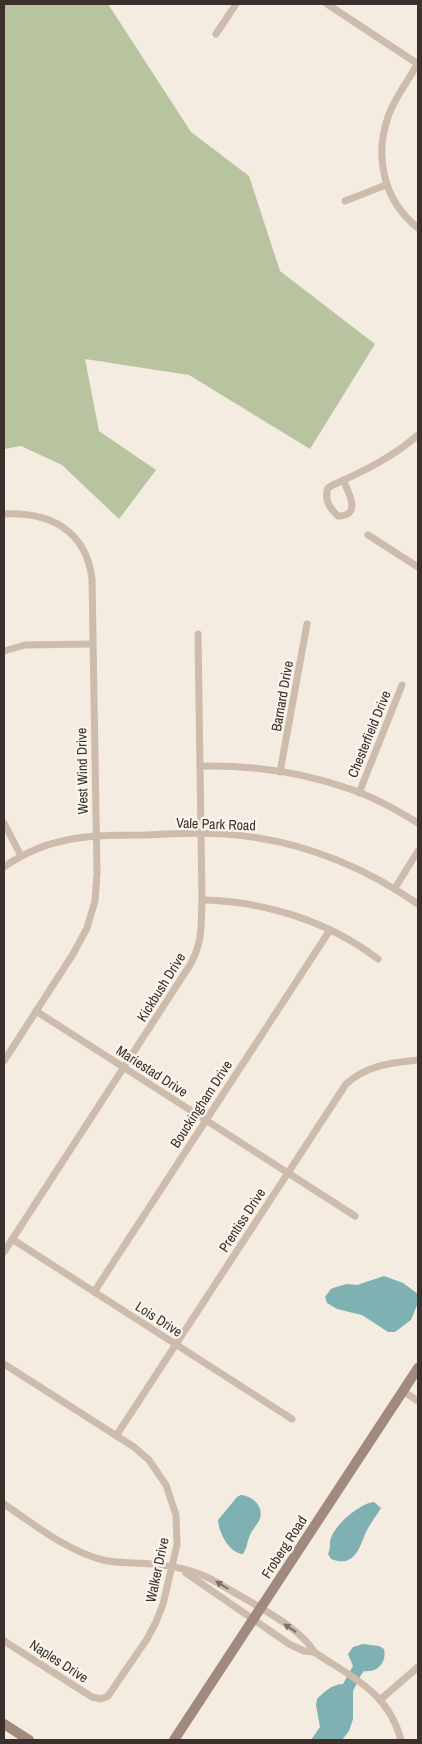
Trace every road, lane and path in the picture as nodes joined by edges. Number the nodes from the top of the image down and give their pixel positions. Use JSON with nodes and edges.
{"nodes":[{"id":1,"x":236,"y":4,"type":"edge"},
{"id":2,"x":327,"y":4,"type":"edge"},
{"id":3,"x":216,"y":34,"type":"dead end"},
{"id":4,"x":418,"y":63,"type":"edge"},
{"id":5,"x":386,"y":185,"type":"junction"},
{"id":6,"x":345,"y":201,"type":"dead end"},
{"id":7,"x":418,"y":228,"type":"edge"},
{"id":8,"x":418,"y":435,"type":"edge"},
{"id":9,"x":344,"y":480,"type":"junction"},
{"id":10,"x":4,"y":514,"type":"edge"},
{"id":11,"x":368,"y":535,"type":"dead end"},
{"id":12,"x":418,"y":567,"type":"edge"},
{"id":13,"x":307,"y":624,"type":"dead end"},
{"id":14,"x":198,"y":634,"type":"dead end"},
{"id":15,"x":92,"y":644,"type":"junction"},
{"id":16,"x":4,"y":652,"type":"edge"},
{"id":17,"x":402,"y":685,"type":"dead end"},
{"id":18,"x":200,"y":766,"type":"junction"},
{"id":19,"x":280,"y":772,"type":"junction"},
{"id":20,"x":360,"y":792,"type":"junction"},
{"id":21,"x":4,"y":823,"type":"edge"},
{"id":22,"x":418,"y":823,"type":"edge"},
{"id":23,"x":200,"y":834,"type":"junction"},
{"id":24,"x":96,"y":835,"type":"junction"},
{"id":25,"x":418,"y":851,"type":"edge"},
{"id":26,"x":21,"y":856,"type":"junction"},
{"id":27,"x":4,"y":867,"type":"edge"},
{"id":28,"x":395,"y":888,"type":"junction"},
{"id":29,"x":202,"y":900,"type":"junction"},
{"id":30,"x":418,"y":904,"type":"edge"},
{"id":31,"x":330,"y":930,"type":"junction"},
{"id":32,"x":378,"y":959,"type":"dead end"},
{"id":33,"x":36,"y":1012,"type":"junction"},
{"id":34,"x":418,"y":1060,"type":"edge"},
{"id":35,"x":4,"y":1061,"type":"edge"},
{"id":36,"x":124,"y":1068,"type":"junction"},
{"id":37,"x":206,"y":1120,"type":"junction"},
{"id":38,"x":288,"y":1173,"type":"junction"},
{"id":39,"x":355,"y":1216,"type":"dead end"},
{"id":40,"x":12,"y":1239,"type":"junction"},
{"id":41,"x":4,"y":1252,"type":"edge"},
{"id":42,"x":94,"y":1292,"type":"junction"},
{"id":43,"x":176,"y":1345,"type":"junction"},
{"id":44,"x":4,"y":1364,"type":"edge"},
{"id":45,"x":418,"y":1368,"type":"edge"},
{"id":46,"x":403,"y":1392,"type":"junction"},
{"id":47,"x":418,"y":1401,"type":"edge"},
{"id":48,"x":292,"y":1419,"type":"dead end"},
{"id":49,"x":116,"y":1436,"type":"junction"},
{"id":50,"x":4,"y":1504,"type":"edge"},
{"id":51,"x":172,"y":1568,"type":"junction"},
{"id":52,"x":181,"y":1570,"type":"junction"},
{"id":53,"x":260,"y":1608,"type":"junction"},
{"id":54,"x":253,"y":1620,"type":"junction"},
{"id":55,"x":4,"y":1641,"type":"edge"},
{"id":56,"x":314,"y":1652,"type":"junction"},
{"id":57,"x":418,"y":1667,"type":"edge"},
{"id":58,"x":103,"y":1698,"type":"joint"},
{"id":59,"x":381,"y":1699,"type":"junction"},
{"id":60,"x":4,"y":1724,"type":"edge"},
{"id":61,"x":29,"y":1740,"type":"edge"},
{"id":62,"x":174,"y":1740,"type":"edge"},
{"id":63,"x":402,"y":1740,"type":"edge"}],
"edges":[{"from":1,"to":3,"type":"street"},
{"from":2,"to":4,"type":"street"},
{"from":4,"to":5,"type":"street"},
{"from":5,"to":6,"type":"street"},
{"from":5,"to":7,"type":"street"},
{"from":8,"to":9,"type":"street"},
{"from":9,"to":9,"type":"street"},
{"from":10,"to":15,"type":"street","name":"West Wind Drive"},
{"from":11,"to":12,"type":"street"},
{"from":13,"to":19,"type":"street","name":"Barnard Drive"},
{"from":14,"to":18,"type":"street","name":"Kickbush Drive"},
{"from":15,"to":16,"type":"street"},
{"from":15,"to":24,"type":"street","name":"West Wind Drive"},
{"from":17,"to":20,"type":"street","name":"Chesterfield Drive"},
{"from":18,"to":19,"type":"street"},
{"from":18,"to":23,"type":"street","name":"Kickbush Drive"},
{"from":19,"to":20,"type":"street"},
{"from":20,"to":22,"type":"street"},
{"from":21,"to":26,"type":"street"},
{"from":23,"to":24,"type":"street","name":"Vale Park Road"},
{"from":23,"to":28,"type":"street","name":"Vale Park Road"},
{"from":23,"to":29,"type":"street","name":"Kickbush Drive"},
{"from":24,"to":26,"type":"street","name":"Vale Park Road"},
{"from":24,"to":33,"type":"street","name":"West Wind Drive"},
{"from":25,"to":28,"type":"street"},
{"from":26,"to":27,"type":"street","name":"Vale Park Road"},
{"from":28,"to":30,"type":"street","name":"Vale Park Road"},
{"from":29,"to":31,"type":"street"},
{"from":29,"to":36,"type":"street","name":"Kickbush Drive"},
{"from":31,"to":32,"type":"street"},
{"from":31,"to":37,"type":"street","name":"Bouckingham Drive"},
{"from":33,"to":35,"type":"street","name":"West Wind Drive"},
{"from":33,"to":36,"type":"street","name":"Mariestad Drive"},
{"from":34,"to":38,"type":"street","name":"Prentiss Drive"},
{"from":36,"to":37,"type":"street","name":"Mariestad Drive"},
{"from":36,"to":40,"type":"street","name":"Kickbush Drive"},
{"from":37,"to":38,"type":"street","name":"Mariestad Drive"},
{"from":37,"to":42,"type":"street","name":"Bouckingham Drive"},
{"from":38,"to":39,"type":"street","name":"Mariestad Drive"},
{"from":38,"to":43,"type":"street","name":"Prentiss Drive"},
{"from":40,"to":41,"type":"street","name":"Kickbush Drive"},
{"from":40,"to":42,"type":"street","name":"Lois Drive"},
{"from":42,"to":43,"type":"street","name":"Lois Drive"},
{"from":43,"to":48,"type":"street","name":"Lois Drive"},
{"from":43,"to":49,"type":"street","name":"Prentiss Drive"},
{"from":44,"to":49,"type":"street","name":"Walker Drive"},
{"from":45,"to":46,"type":"main road","name":"Froberg Road"},
{"from":46,"to":47,"type":"street"},
{"from":46,"to":53,"type":"main road","name":"Froberg Road"},
{"from":49,"to":51,"type":"street","name":"Walker Drive"},
{"from":50,"to":51,"type":"street"},
{"from":51,"to":52,"type":"street"},
{"from":51,"to":58,"type":"street","name":"Walker Drive"},
{"from":53,"to":52,"type":"street","one_way":true},
{"from":52,"to":54,"type":"street"},
{"from":53,"to":54,"type":"main road","name":"Froberg Road"},
{"from":56,"to":53,"type":"street","one_way":true},
{"from":54,"to":56,"type":"street"},
{"from":54,"to":62,"type":"main road","name":"Froberg Road"},
{"from":55,"to":58,"type":"street","name":"Naples Drive"},
{"from":56,"to":59,"type":"street"},
{"from":57,"to":59,"type":"street"},
{"from":59,"to":63,"type":"street"},
{"from":60,"to":61,"type":"main road"}]}
